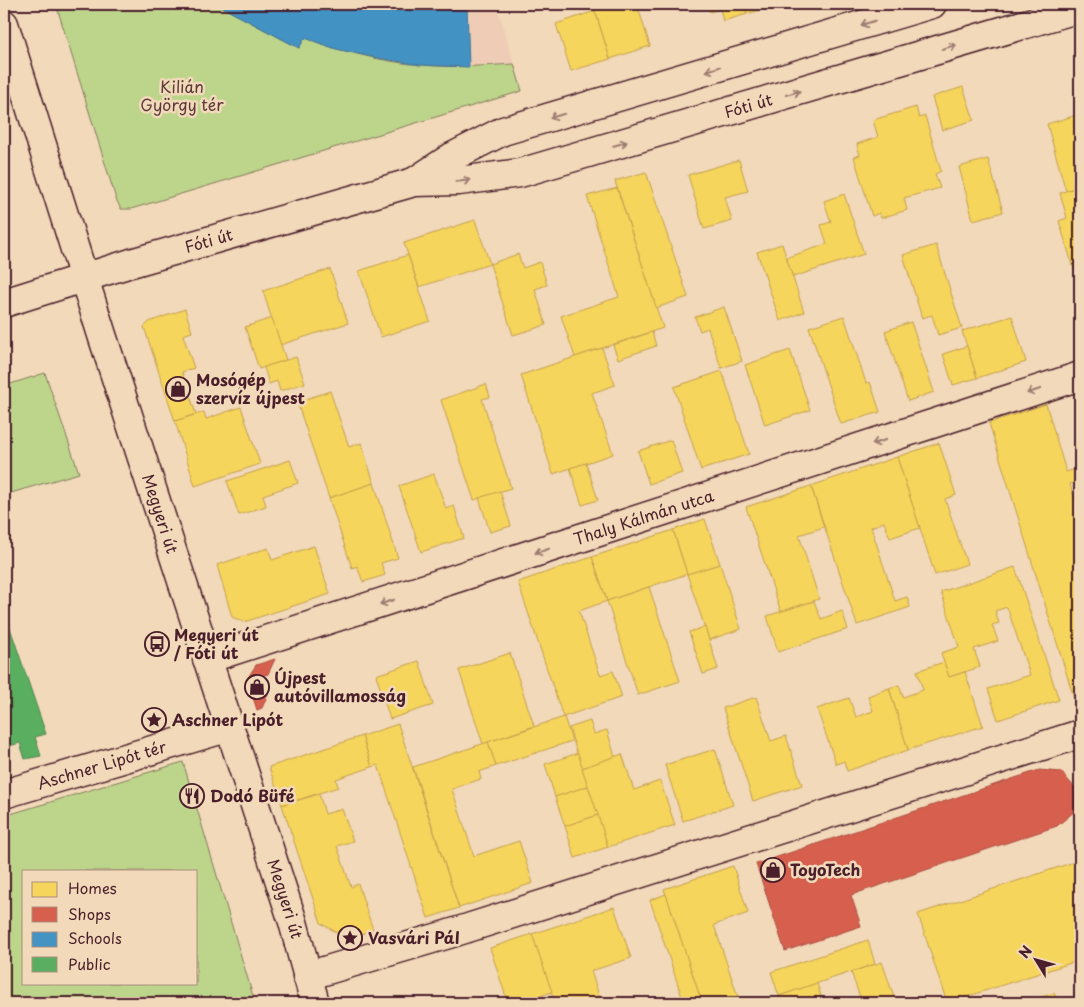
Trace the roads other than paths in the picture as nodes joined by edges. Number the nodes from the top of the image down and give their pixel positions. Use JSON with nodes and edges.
{"nodes":[{"id":1,"x":932,"y":4,"type":"edge"},
{"id":2,"x":1080,"y":8,"type":"edge"},
{"id":3,"x":4,"y":24,"type":"edge"},
{"id":4,"x":414,"y":182,"type":"junction"},
{"id":5,"x":84,"y":278,"type":"junction"},
{"id":6,"x":4,"y":303,"type":"edge"},
{"id":7,"x":1080,"y":376,"type":"edge"},
{"id":8,"x":207,"y":659,"type":"junction"},
{"id":9,"x":230,"y":727,"type":"junction"},
{"id":10,"x":1080,"y":734,"type":"edge"},
{"id":11,"x":4,"y":794,"type":"edge"},
{"id":12,"x":308,"y":976,"type":"junction"},
{"id":13,"x":314,"y":1003,"type":"edge"}],
"edges":[{"from":1,"to":4,"type":"street","name":"Fóti út","one_way":true},
{"from":4,"to":2,"type":"street","name":"Fóti út","one_way":true},
{"from":3,"to":5,"type":"street","name":"Megyeri út"},
{"from":4,"to":5,"type":"street","name":"Fóti út"},
{"from":5,"to":6,"type":"street","name":"Fóti út"},
{"from":5,"to":8,"type":"street","name":"Megyeri út"},
{"from":7,"to":8,"type":"street","name":"Thaly Kálmán utca","one_way":true},
{"from":8,"to":9,"type":"street","name":"Megyeri út"},
{"from":9,"to":11,"type":"street","name":"Aschner Lipót tér"},
{"from":9,"to":12,"type":"street","name":"Megyeri út"},
{"from":10,"to":12,"type":"street"},
{"from":12,"to":13,"type":"street","name":"Megyeri út"}]}
